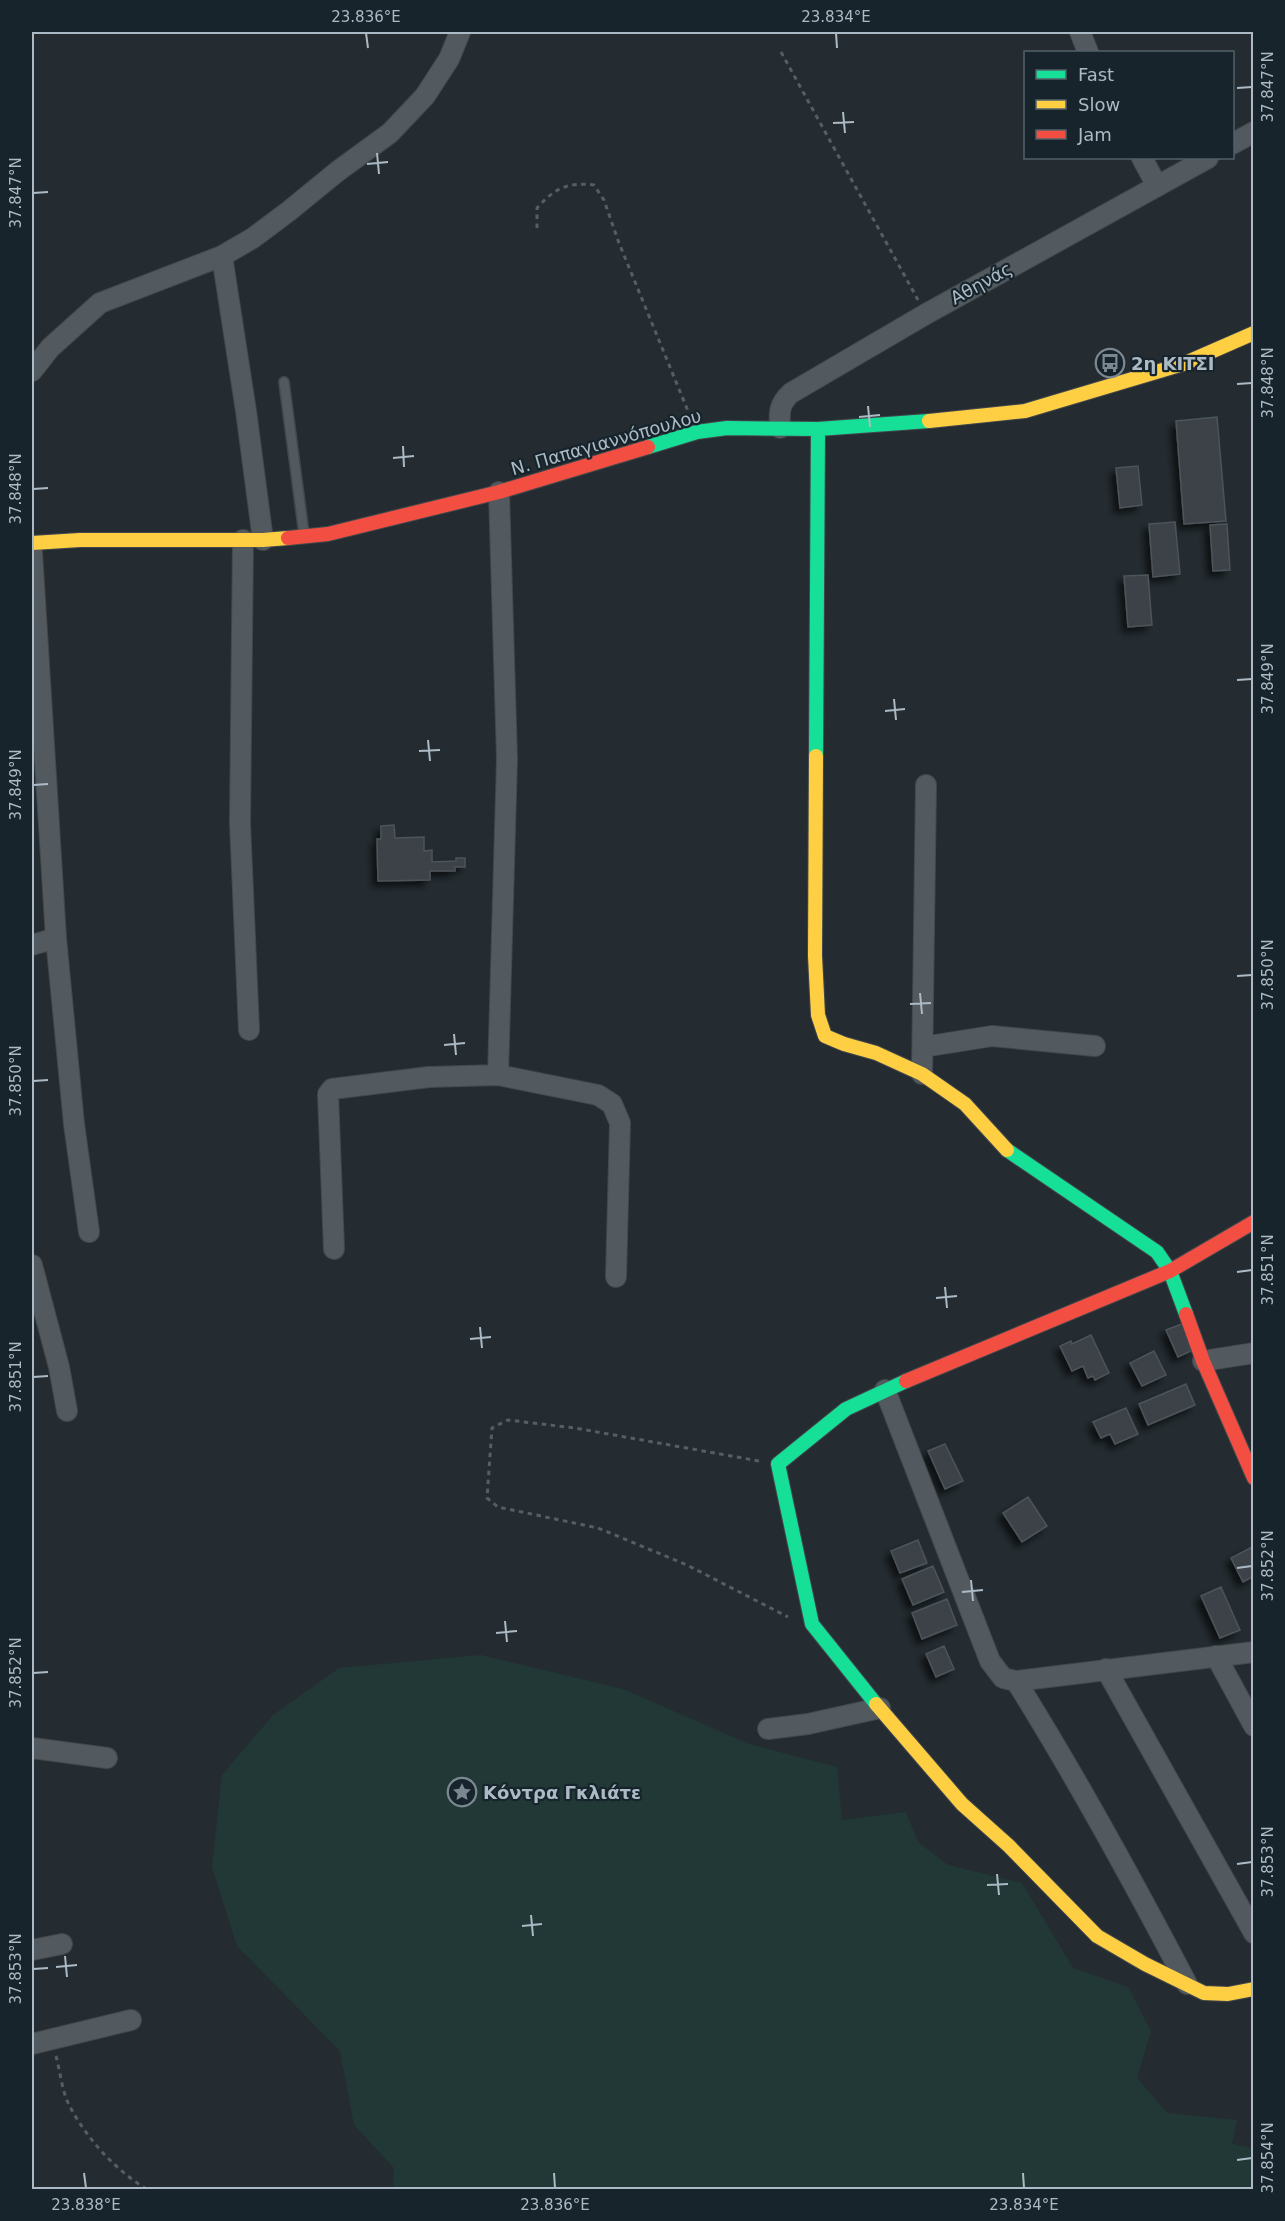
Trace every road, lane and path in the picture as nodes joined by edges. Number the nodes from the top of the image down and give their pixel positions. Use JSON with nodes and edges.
{"nodes":[{"id":1,"x":460,"y":32,"type":"edge"},
{"id":2,"x":1080,"y":32,"type":"edge"},
{"id":3,"x":1088,"y":51,"type":"edge"},
{"id":4,"x":781,"y":52,"type":"dead end"},
{"id":5,"x":1254,"y":132,"type":"edge"},
{"id":6,"x":1234,"y":143,"type":"edge"},
{"id":7,"x":1143,"y":159,"type":"edge"},
{"id":8,"x":1206,"y":159,"type":"edge"},
{"id":9,"x":1158,"y":186,"type":"junction"},
{"id":10,"x":537,"y":228,"type":"dead end"},
{"id":11,"x":222,"y":256,"type":"junction"},
{"id":12,"x":926,"y":314,"type":"junction"},
{"id":13,"x":1254,"y":333,"type":"edge"},
{"id":14,"x":32,"y":371,"type":"edge"},
{"id":15,"x":284,"y":382,"type":"dead end"},
{"id":16,"x":780,"y":428,"type":"junction"},
{"id":17,"x":818,"y":429,"type":"junction"},
{"id":18,"x":697,"y":432,"type":"junction"},
{"id":19,"x":499,"y":492,"type":"junction"},
{"id":20,"x":304,"y":536,"type":"junction"},
{"id":21,"x":253,"y":540,"type":"junction"},
{"id":22,"x":32,"y":543,"type":"edge"},
{"id":23,"x":32,"y":552,"type":"edge"},
{"id":24,"x":926,"y":785,"type":"dead end"},
{"id":25,"x":56,"y":938,"type":"junction"},
{"id":26,"x":32,"y":945,"type":"edge"},
{"id":27,"x":249,"y":1030,"type":"dead end"},
{"id":28,"x":1095,"y":1046,"type":"dead end"},
{"id":29,"x":923,"y":1047,"type":"junction"},
{"id":30,"x":922,"y":1074,"type":"junction"},
{"id":31,"x":498,"y":1075,"type":"junction"},
{"id":32,"x":1254,"y":1222,"type":"edge"},
{"id":33,"x":89,"y":1232,"type":"dead end"},
{"id":34,"x":334,"y":1249,"type":"dead end"},
{"id":35,"x":32,"y":1265,"type":"edge"},
{"id":36,"x":1170,"y":1270,"type":"junction"},
{"id":37,"x":616,"y":1277,"type":"dead end"},
{"id":38,"x":1254,"y":1353,"type":"edge"},
{"id":39,"x":1203,"y":1361,"type":"junction"},
{"id":40,"x":885,"y":1390,"type":"junction"},
{"id":41,"x":67,"y":1411,"type":"dead end"},
{"id":42,"x":778,"y":1464,"type":"junction"},
{"id":43,"x":1254,"y":1478,"type":"edge"},
{"id":44,"x":812,"y":1623,"type":"junction"},
{"id":45,"x":1254,"y":1652,"type":"edge"},
{"id":46,"x":1216,"y":1656,"type":"junction"},
{"id":47,"x":1106,"y":1669,"type":"junction"},
{"id":48,"x":1016,"y":1681,"type":"junction"},
{"id":49,"x":880,"y":1708,"type":"junction"},
{"id":50,"x":1254,"y":1726,"type":"edge"},
{"id":51,"x":768,"y":1729,"type":"dead end"},
{"id":52,"x":32,"y":1748,"type":"edge"},
{"id":53,"x":107,"y":1758,"type":"dead end"},
{"id":54,"x":1254,"y":1933,"type":"edge"},
{"id":55,"x":62,"y":1944,"type":"dead end"},
{"id":56,"x":32,"y":1950,"type":"edge"},
{"id":57,"x":1187,"y":1984,"type":"junction"},
{"id":58,"x":1254,"y":1989,"type":"edge"},
{"id":59,"x":131,"y":2020,"type":"dead end"},
{"id":60,"x":52,"y":2039,"type":"junction"},
{"id":61,"x":32,"y":2044,"type":"edge"},
{"id":62,"x":148,"y":2190,"type":"edge"}],
"edges":[{"from":1,"to":11,"type":"street"},
{"from":2,"to":3,"type":"street"},
{"from":4,"to":12,"type":"path"},
{"from":5,"to":6,"type":"street"},
{"from":7,"to":9,"type":"street"},
{"from":8,"to":9,"type":"street","name":"Αθηνάς"},
{"from":9,"to":12,"type":"street","name":"Αθηνάς"},
{"from":10,"to":18,"type":"path"},
{"from":11,"to":14,"type":"street"},
{"from":11,"to":21,"type":"street"},
{"from":12,"to":16,"type":"street","name":"Αθηνάς"},
{"from":13,"to":17,"type":"street","name":"Ν. Παπαγιαννόπουλου"},
{"from":15,"to":20,"type":"lane"},
{"from":16,"to":17,"type":"street","name":"Ν. Παπαγιαννόπουλου"},
{"from":16,"to":18,"type":"street","name":"Ν. Παπαγιαννόπουλου"},
{"from":17,"to":30,"type":"street"},
{"from":18,"to":19,"type":"street","name":"Ν. Παπαγιαννόπουλου"},
{"from":19,"to":20,"type":"street","name":"Ν. Παπαγιαννόπουλου"},
{"from":19,"to":31,"type":"street"},
{"from":20,"to":21,"type":"street","name":"Ν. Παπαγιαννόπουλου"},
{"from":21,"to":22,"type":"street","name":"Ν. Παπαγιαννόπουλου"},
{"from":21,"to":27,"type":"street"},
{"from":23,"to":25,"type":"street"},
{"from":24,"to":29,"type":"street"},
{"from":25,"to":26,"type":"street"},
{"from":25,"to":33,"type":"street"},
{"from":28,"to":29,"type":"street"},
{"from":29,"to":30,"type":"street"},
{"from":30,"to":36,"type":"street"},
{"from":31,"to":34,"type":"street"},
{"from":31,"to":37,"type":"street"},
{"from":32,"to":36,"type":"street"},
{"from":35,"to":41,"type":"street"},
{"from":36,"to":39,"type":"street"},
{"from":36,"to":40,"type":"street"},
{"from":38,"to":39,"type":"street"},
{"from":39,"to":43,"type":"street"},
{"from":40,"to":42,"type":"street"},
{"from":40,"to":48,"type":"street"},
{"from":42,"to":44,"type":"street"},
{"from":42,"to":44,"type":"path"},
{"from":44,"to":49,"type":"street"},
{"from":45,"to":46,"type":"street"},
{"from":46,"to":47,"type":"street"},
{"from":46,"to":50,"type":"street"},
{"from":47,"to":48,"type":"street"},
{"from":47,"to":54,"type":"street"},
{"from":48,"to":57,"type":"street"},
{"from":49,"to":51,"type":"street"},
{"from":49,"to":57,"type":"street"},
{"from":52,"to":53,"type":"street"},
{"from":55,"to":56,"type":"street"},
{"from":57,"to":58,"type":"street"},
{"from":59,"to":60,"type":"street"},
{"from":60,"to":61,"type":"street"},
{"from":60,"to":62,"type":"path"}]}
